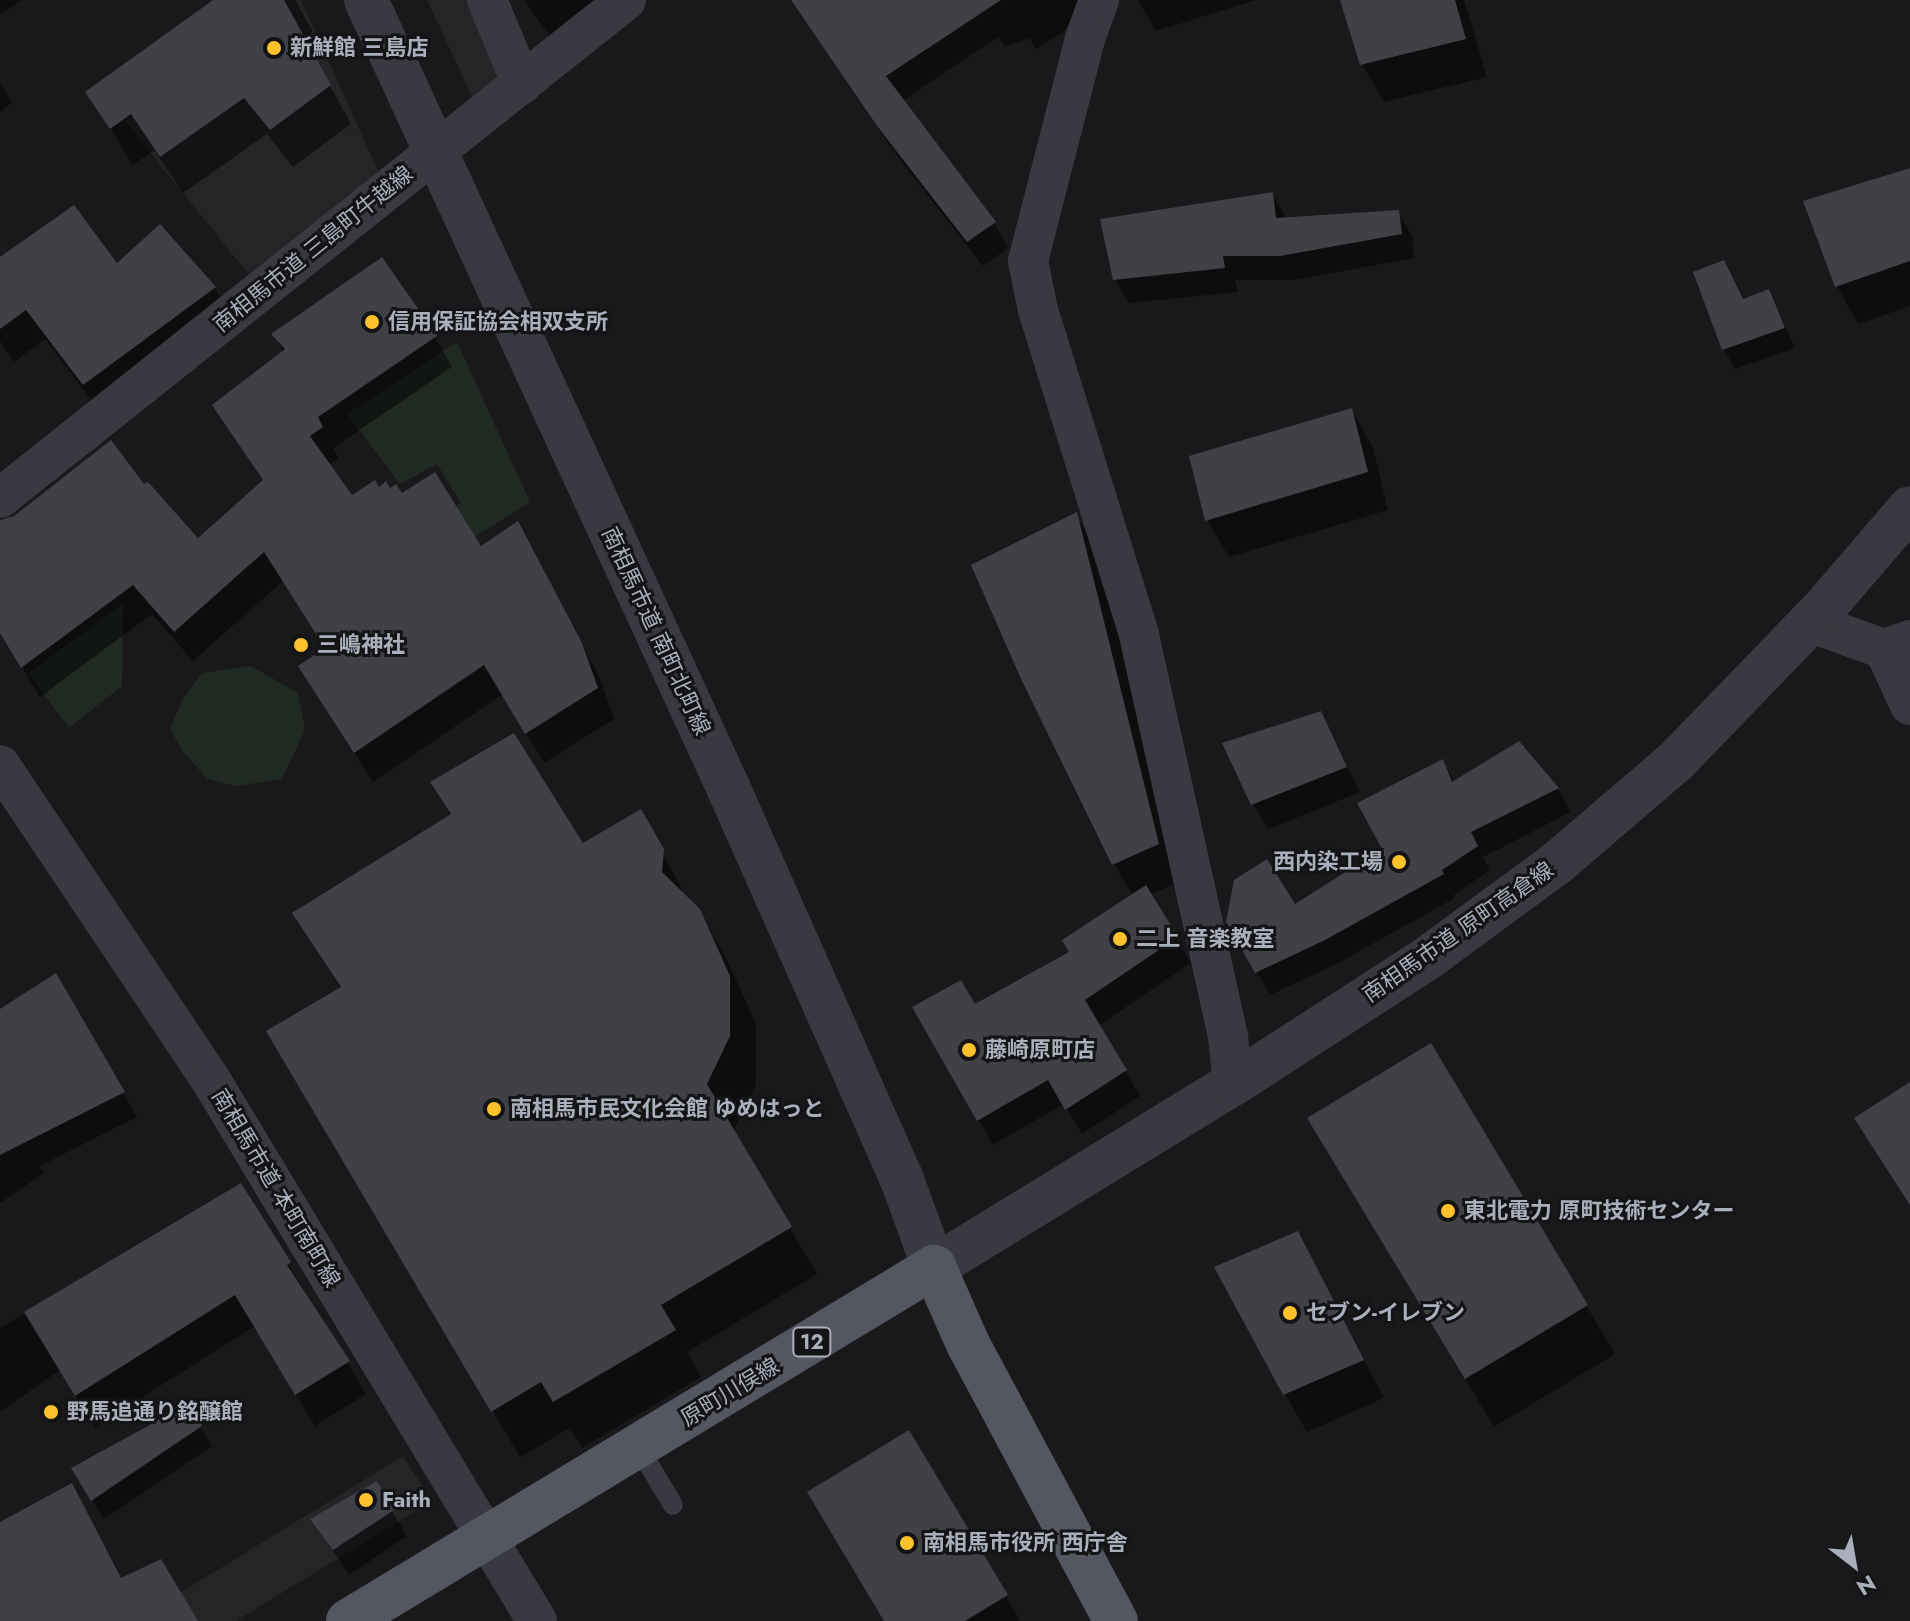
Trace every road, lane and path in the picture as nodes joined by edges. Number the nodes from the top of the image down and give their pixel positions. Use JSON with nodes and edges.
{"nodes":[{"id":1,"x":366,"y":0,"type":"edge"},
{"id":2,"x":487,"y":0,"type":"edge"},
{"id":3,"x":626,"y":0,"type":"edge"},
{"id":4,"x":1099,"y":0,"type":"edge"},
{"id":5,"x":522,"y":84,"type":"junction"},
{"id":6,"x":437,"y":151,"type":"junction"},
{"id":7,"x":0,"y":498,"type":"edge"},
{"id":8,"x":1910,"y":508,"type":"edge"},
{"id":9,"x":1809,"y":622,"type":"junction"},
{"id":10,"x":1897,"y":644,"type":"edge"},
{"id":11,"x":1910,"y":705,"type":"edge"},
{"id":12,"x":0,"y":765,"type":"edge"},
{"id":13,"x":1233,"y":1084,"type":"junction"},
{"id":14,"x":934,"y":1267,"type":"junction"},
{"id":15,"x":639,"y":1448,"type":"junction"},
{"id":16,"x":673,"y":1505,"type":"dead end"},
{"id":17,"x":487,"y":1536,"type":"junction"},
{"id":18,"x":348,"y":1621,"type":"edge"},
{"id":19,"x":537,"y":1621,"type":"edge"},
{"id":20,"x":1116,"y":1621,"type":"edge"}],
"edges":[{"from":1,"to":6,"type":"street","name":"南相馬市道 南町北町線"},
{"from":2,"to":5,"type":"street"},
{"from":3,"to":5,"type":"street","name":"南相馬市道 三島町牛越線"},
{"from":4,"to":13,"type":"street"},
{"from":5,"to":6,"type":"street","name":"南相馬市道 三島町牛越線"},
{"from":6,"to":7,"type":"street","name":"南相馬市道 三島町牛越線"},
{"from":6,"to":14,"type":"street","name":"南相馬市道 南町北町線"},
{"from":8,"to":9,"type":"street","name":"南相馬市道 原町高倉線"},
{"from":9,"to":10,"type":"street"},
{"from":9,"to":13,"type":"street","name":"南相馬市道 原町高倉線"},
{"from":10,"to":11,"type":"street"},
{"from":12,"to":17,"type":"street","name":"南相馬市道 本町南町線"},
{"from":13,"to":14,"type":"street","name":"南相馬市道 原町高倉線"},
{"from":14,"to":15,"type":"main road","name":"原町川俣線","number":"12"},
{"from":14,"to":20,"type":"main road"},
{"from":15,"to":16,"type":"lane"},
{"from":15,"to":17,"type":"main road","name":"原町川俣線","number":"12"},
{"from":17,"to":18,"type":"main road","name":"原町川俣線","number":"12"},
{"from":17,"to":19,"type":"street","name":"南相馬市道 本町南町線"}]}
